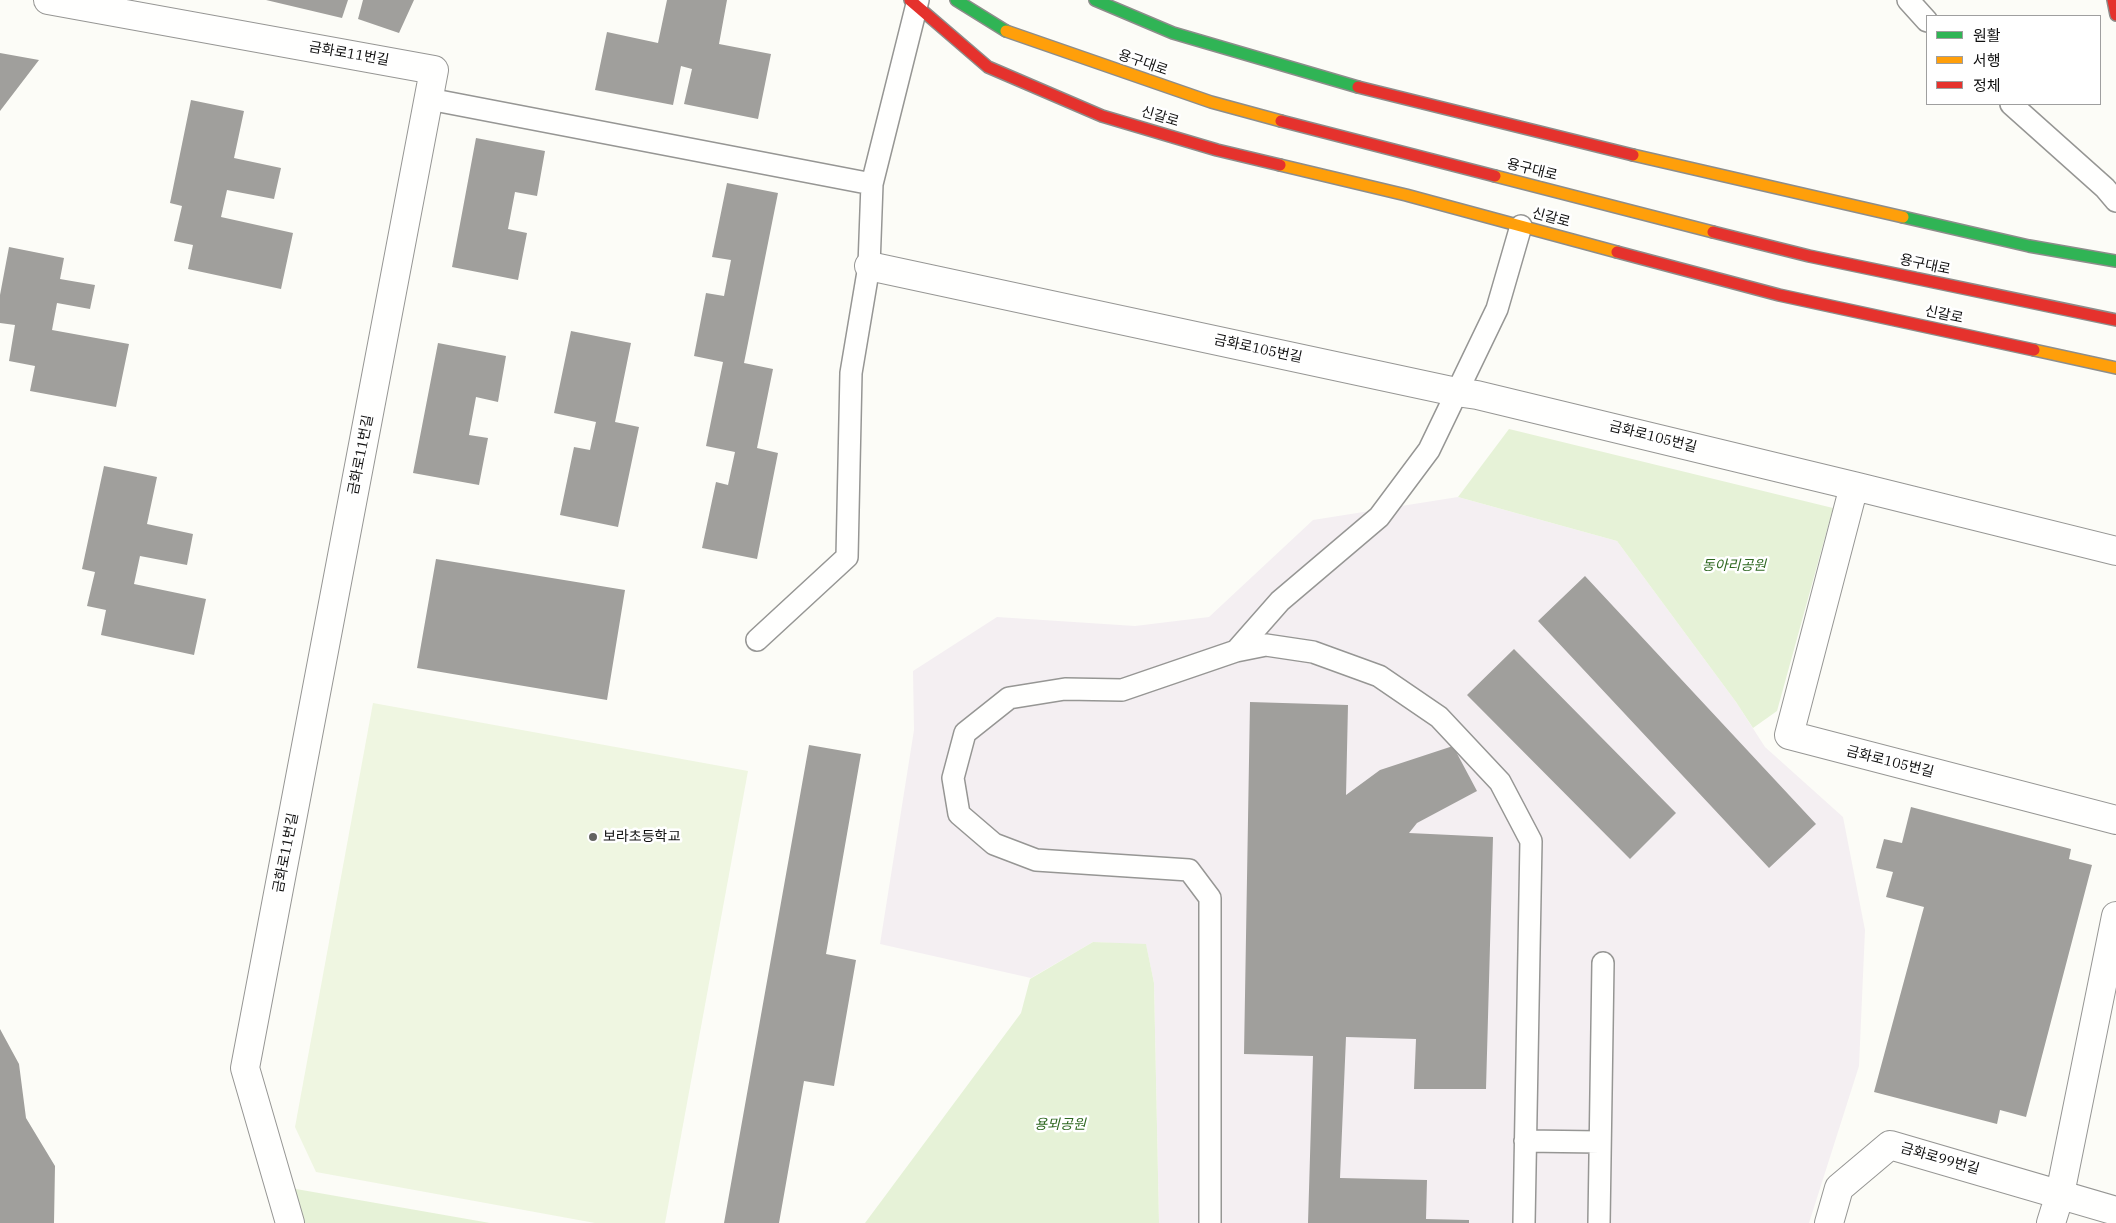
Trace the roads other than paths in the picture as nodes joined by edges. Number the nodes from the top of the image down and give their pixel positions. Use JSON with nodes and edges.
{"nodes":[{"id":1,"x":48,"y":0,"type":"edge"},
{"id":2,"x":956,"y":0,"type":"edge"},
{"id":3,"x":1095,"y":0,"type":"edge"},
{"id":4,"x":1908,"y":0,"type":"edge"},
{"id":5,"x":2113,"y":0,"type":"edge"},
{"id":6,"x":915,"y":2,"type":"edge"},
{"id":7,"x":2116,"y":15,"type":"edge"},
{"id":8,"x":1926,"y":20,"type":"edge"},
{"id":9,"x":429,"y":99,"type":"junction"},
{"id":10,"x":2012,"y":105,"type":"edge"},
{"id":11,"x":872,"y":184,"type":"junction"},
{"id":12,"x":2116,"y":201,"type":"edge"},
{"id":13,"x":1521,"y":226,"type":"junction"},
{"id":14,"x":2116,"y":261,"type":"edge"},
{"id":15,"x":869,"y":266,"type":"junction"},
{"id":16,"x":2116,"y":320,"type":"edge"},
{"id":17,"x":2116,"y":368,"type":"edge"},
{"id":18,"x":1456,"y":392,"type":"junction"},
{"id":19,"x":1854,"y":486,"type":"junction"},
{"id":20,"x":2116,"y":551,"type":"edge"},
{"id":21,"x":757,"y":640,"type":"dead end"},
{"id":22,"x":1236,"y":650,"type":"junction"},
{"id":23,"x":2116,"y":820,"type":"edge"},
{"id":24,"x":2116,"y":916,"type":"edge"},
{"id":25,"x":1603,"y":963,"type":"dead end"},
{"id":26,"x":1525,"y":1141,"type":"junction"},
{"id":27,"x":1600,"y":1142,"type":"junction"},
{"id":28,"x":2060,"y":1194,"type":"junction"},
{"id":29,"x":2116,"y":1211,"type":"edge"},
{"id":30,"x":290,"y":1223,"type":"edge"},
{"id":31,"x":1210,"y":1223,"type":"edge"},
{"id":32,"x":1524,"y":1223,"type":"edge"},
{"id":33,"x":1598,"y":1223,"type":"edge"},
{"id":34,"x":1829,"y":1223,"type":"edge"},
{"id":35,"x":2051,"y":1223,"type":"edge"}],
"edges":[{"from":1,"to":9,"type":"street","name":"금화로11번길"},
{"from":2,"to":16,"type":"main road","name":"용구대로"},
{"from":3,"to":14,"type":"main road"},
{"from":4,"to":8,"type":"lane"},
{"from":5,"to":7,"type":"main road"},
{"from":6,"to":11,"type":"lane"},
{"from":6,"to":13,"type":"main road","name":"신갈로"},
{"from":9,"to":11,"type":"lane"},
{"from":9,"to":30,"type":"street","name":"금화로11번길"},
{"from":10,"to":12,"type":"lane"},
{"from":11,"to":15,"type":"lane"},
{"from":13,"to":17,"type":"main road","name":"신갈로"},
{"from":13,"to":18,"type":"lane"},
{"from":15,"to":18,"type":"street","name":"금화로105번길"},
{"from":15,"to":21,"type":"lane"},
{"from":18,"to":19,"type":"street","name":"금화로105번길"},
{"from":18,"to":22,"type":"lane"},
{"from":19,"to":20,"type":"street"},
{"from":19,"to":23,"type":"street","name":"금화로105번길"},
{"from":22,"to":26,"type":"lane"},
{"from":22,"to":31,"type":"lane"},
{"from":24,"to":28,"type":"street"},
{"from":25,"to":27,"type":"lane"},
{"from":26,"to":27,"type":"lane"},
{"from":26,"to":32,"type":"lane"},
{"from":27,"to":33,"type":"lane"},
{"from":28,"to":29,"type":"street","name":"금화로99번길"},
{"from":28,"to":34,"type":"street","name":"금화로99번길"},
{"from":28,"to":35,"type":"street"}]}
